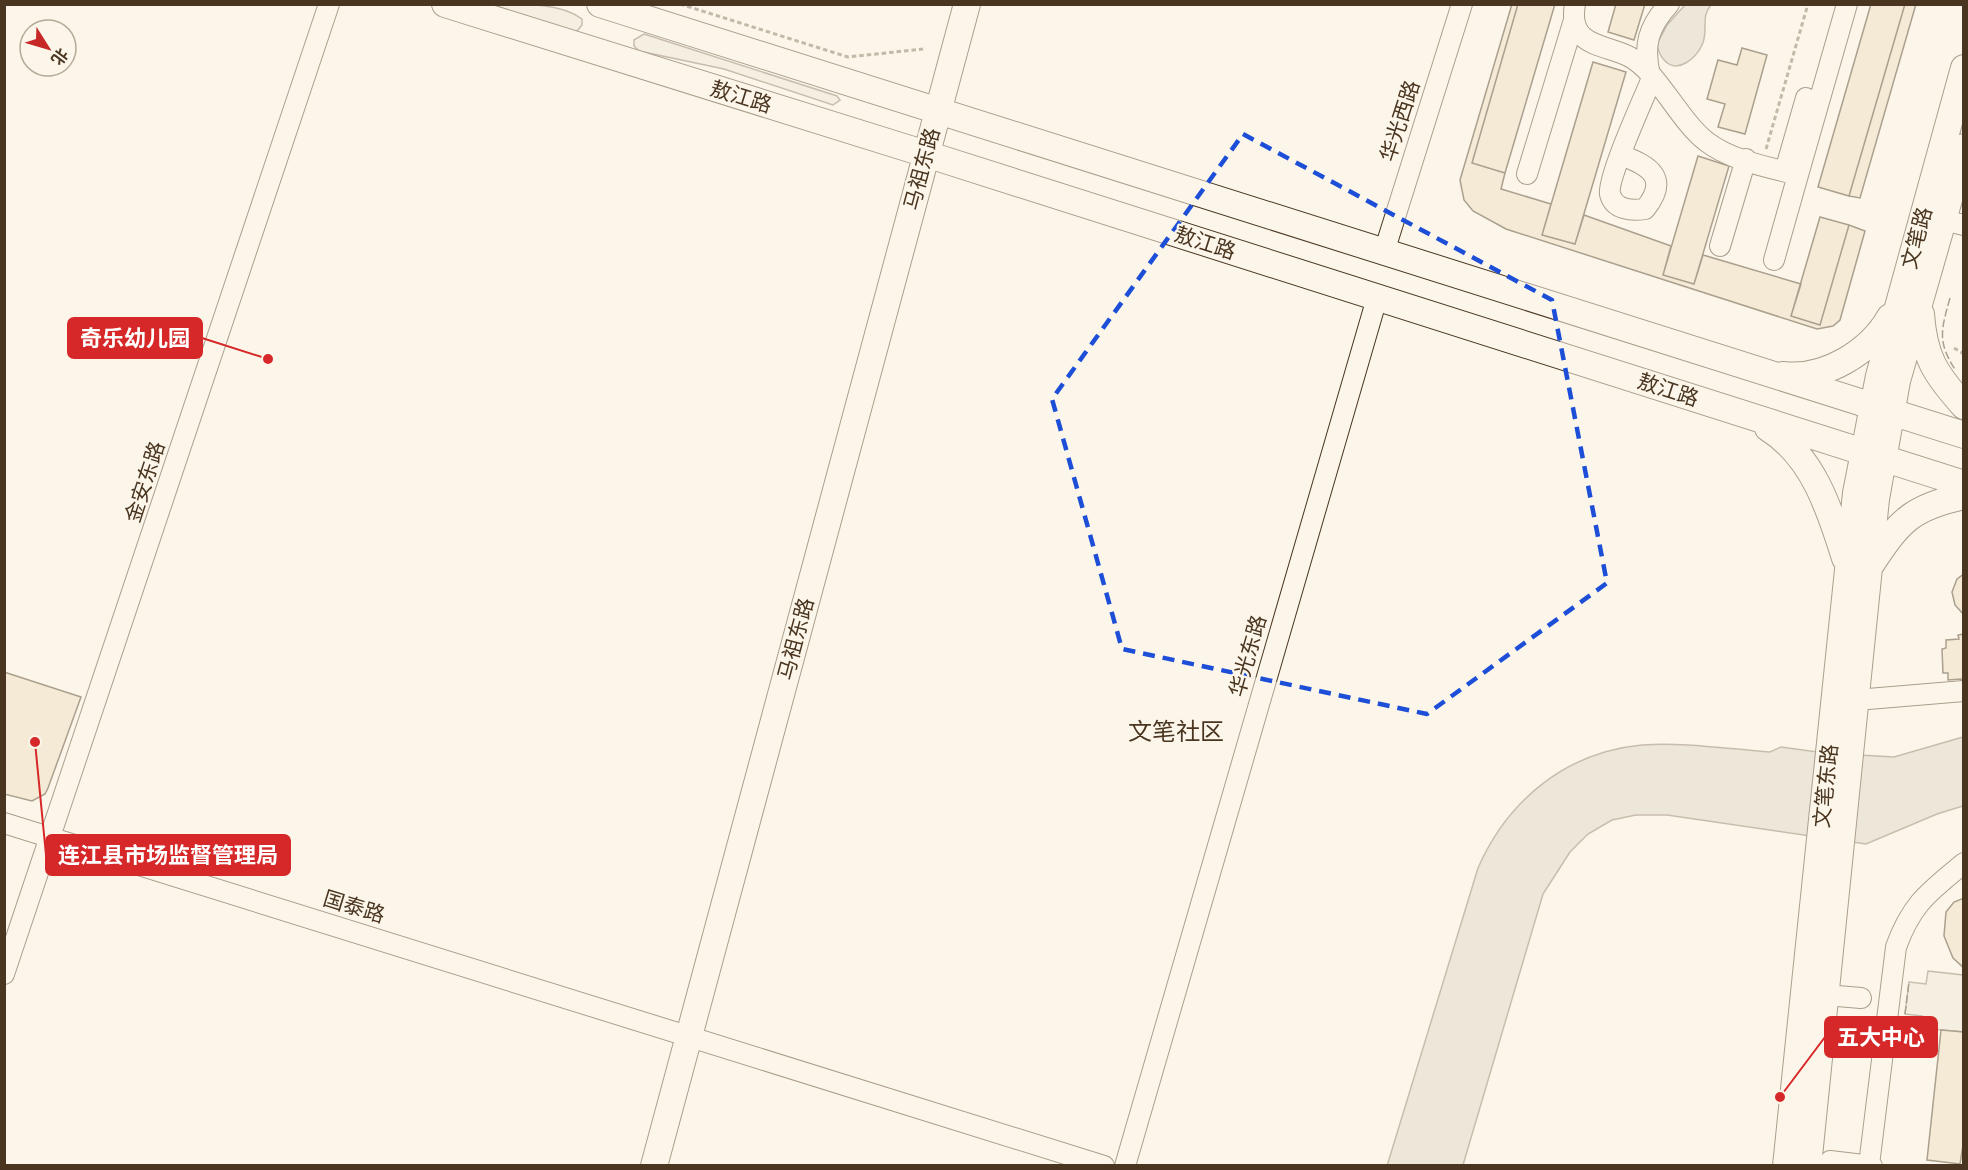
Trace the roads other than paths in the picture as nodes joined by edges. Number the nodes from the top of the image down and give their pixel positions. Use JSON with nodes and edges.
{"nodes":[{"id":1,"x":329,"y":4,"type":"edge"},
{"id":2,"x":445,"y":4,"type":"edge"},
{"id":3,"x":600,"y":4,"type":"edge"},
{"id":4,"x":967,"y":4,"type":"edge"},
{"id":5,"x":1462,"y":4,"type":"edge"},
{"id":6,"x":1669,"y":4,"type":"edge"},
{"id":7,"x":1847,"y":4,"type":"edge"},
{"id":8,"x":1575,"y":12,"type":"edge"},
{"id":9,"x":1964,"y":68,"type":"edge"},
{"id":10,"x":1651,"y":77,"type":"junction"},
{"id":11,"x":1806,"y":98,"type":"dead end"},
{"id":12,"x":937,"y":112,"type":"junction"},
{"id":13,"x":1964,"y":147,"type":"edge"},
{"id":14,"x":926,"y":154,"type":"junction"},
{"id":15,"x":1621,"y":155,"type":"dead end"},
{"id":16,"x":1754,"y":162,"type":"junction"},
{"id":17,"x":1791,"y":173,"type":"junction"},
{"id":18,"x":1527,"y":174,"type":"dead end"},
{"id":19,"x":1953,"y":223,"type":"edge"},
{"id":20,"x":1720,"y":246,"type":"dead end"},
{"id":21,"x":1383,"y":252,"type":"junction"},
{"id":22,"x":1774,"y":260,"type":"dead end"},
{"id":23,"x":1377,"y":298,"type":"junction"},
{"id":24,"x":1911,"y":301,"type":"junction"},
{"id":25,"x":1764,"y":374,"type":"junction"},
{"id":26,"x":1964,"y":406,"type":"edge"},
{"id":27,"x":1882,"y":410,"type":"junction"},
{"id":28,"x":1747,"y":415,"type":"junction"},
{"id":29,"x":1964,"y":435,"type":"edge"},
{"id":30,"x":1873,"y":455,"type":"junction"},
{"id":31,"x":1964,"y":484,"type":"edge"},
{"id":32,"x":1964,"y":496,"type":"edge"},
{"id":33,"x":1859,"y":568,"type":"junction"},
{"id":34,"x":1964,"y":691,"type":"edge"},
{"id":35,"x":1856,"y":700,"type":"junction"},
{"id":36,"x":1840,"y":750,"type":"junction"},
{"id":37,"x":4,"y":823,"type":"edge"},
{"id":38,"x":51,"y":837,"type":"junction"},
{"id":39,"x":1830,"y":842,"type":"junction"},
{"id":40,"x":1964,"y":863,"type":"edge"},
{"id":41,"x":4,"y":974,"type":"edge"},
{"id":42,"x":1825,"y":995,"type":"junction"},
{"id":43,"x":1861,"y":998,"type":"dead end"},
{"id":44,"x":689,"y":1037,"type":"junction"},
{"id":45,"x":1819,"y":1163,"type":"edge"},
{"id":46,"x":1870,"y":1165,"type":"edge"},
{"id":47,"x":654,"y":1166,"type":"edge"},
{"id":48,"x":1104,"y":1166,"type":"edge"},
{"id":49,"x":1125,"y":1166,"type":"edge"},
{"id":50,"x":1786,"y":1166,"type":"edge"}],
"edges":[{"from":1,"to":38,"type":"street","name":"金安东路"},
{"from":2,"to":14,"type":"main road","name":"敖江路"},
{"from":3,"to":12,"type":"main road"},
{"from":4,"to":12,"type":"main road","name":"马祖东路"},
{"from":5,"to":21,"type":"street","name":"华光西路"},
{"from":6,"to":10,"type":"street"},
{"from":7,"to":17,"type":"street"},
{"from":8,"to":10,"type":"street"},
{"from":8,"to":18,"type":"street"},
{"from":9,"to":24,"type":"main road","name":"文笔路"},
{"from":10,"to":15,"type":"street"},
{"from":10,"to":16,"type":"street"},
{"from":11,"to":17,"type":"street"},
{"from":12,"to":14,"type":"main road","name":"马祖东路"},
{"from":12,"to":21,"type":"main road"},
{"from":13,"to":19,"type":"main road","name":"文笔路"},
{"from":14,"to":23,"type":"main road","name":"敖江路"},
{"from":14,"to":44,"type":"main road","name":"马祖东路"},
{"from":16,"to":17,"type":"street"},
{"from":16,"to":20,"type":"street"},
{"from":17,"to":22,"type":"street"},
{"from":19,"to":24,"type":"main road","name":"文笔路"},
{"from":21,"to":25,"type":"main road"},
{"from":23,"to":28,"type":"main road","name":"敖江路"},
{"from":23,"to":49,"type":"street","name":"华光东路"},
{"from":24,"to":25,"type":"main road"},
{"from":24,"to":26,"type":"main road"},
{"from":24,"to":27,"type":"main road","name":"文笔路"},
{"from":25,"to":27,"type":"main road"},
{"from":27,"to":29,"type":"main road"},
{"from":27,"to":30,"type":"main road","name":"文笔东路"},
{"from":28,"to":30,"type":"main road","name":"敖江路"},
{"from":28,"to":33,"type":"main road"},
{"from":30,"to":31,"type":"main road","name":"敖江路"},
{"from":30,"to":33,"type":"main road","name":"文笔东路"},
{"from":32,"to":33,"type":"main road"},
{"from":33,"to":35,"type":"main road","name":"文笔东路"},
{"from":33,"to":36,"type":"main road","name":"文笔东路"},
{"from":34,"to":35,"type":"street"},
{"from":35,"to":36,"type":"main road","name":"文笔东路"},
{"from":36,"to":39,"type":"main road","name":"文笔东路"},
{"from":37,"to":38,"type":"street","name":"国泰路"},
{"from":38,"to":41,"type":"street","name":"金安东路"},
{"from":38,"to":44,"type":"street","name":"国泰路"},
{"from":39,"to":42,"type":"main road","name":"文笔东路"},
{"from":39,"to":50,"type":"main road","name":"文笔东路"},
{"from":40,"to":46,"type":"street"},
{"from":42,"to":43,"type":"street"},
{"from":42,"to":45,"type":"main road","name":"文笔东路"},
{"from":44,"to":47,"type":"main road","name":"马祖东路"},
{"from":44,"to":48,"type":"street","name":"国泰路"},
{"from":45,"to":46,"type":"street"}]}
